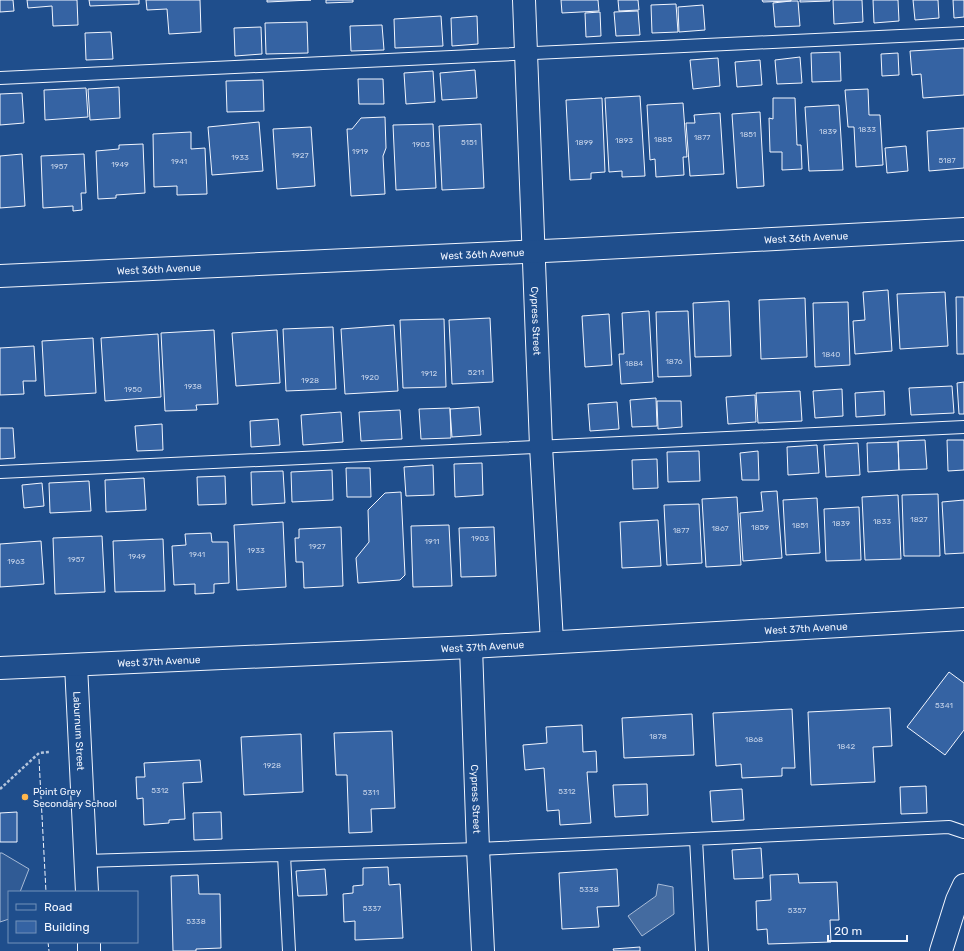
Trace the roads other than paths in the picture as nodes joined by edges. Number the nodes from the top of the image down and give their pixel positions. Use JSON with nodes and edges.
{"nodes":[{"id":1,"x":524,"y":0,"type":"edge"},
{"id":2,"x":964,"y":33,"type":"edge"},
{"id":3,"x":527,"y":54,"type":"junction"},
{"id":4,"x":0,"y":78,"type":"edge"},
{"id":5,"x":964,"y":229,"type":"edge"},
{"id":6,"x":533,"y":251,"type":"junction"},
{"id":7,"x":0,"y":276,"type":"edge"},
{"id":8,"x":964,"y":427,"type":"edge"},
{"id":9,"x":541,"y":446,"type":"junction"},
{"id":10,"x":0,"y":472,"type":"edge"},
{"id":11,"x":964,"y":619,"type":"edge"},
{"id":12,"x":552,"y":642,"type":"junction"},
{"id":13,"x":470,"y":646,"type":"junction"},
{"id":14,"x":76,"y":665,"type":"junction"},
{"id":15,"x":0,"y":668,"type":"edge"},
{"id":16,"x":964,"y":832,"type":"edge"},
{"id":17,"x":696,"y":839,"type":"junction"},
{"id":18,"x":478,"y":849,"type":"junction"},
{"id":19,"x":284,"y":855,"type":"junction"},
{"id":20,"x":85,"y":861,"type":"junction"},
{"id":21,"x":964,"y":885,"type":"edge"},
{"id":22,"x":87,"y":891,"type":"edge"},
{"id":23,"x":289,"y":951,"type":"edge"},
{"id":24,"x":483,"y":951,"type":"edge"},
{"id":25,"x":702,"y":951,"type":"edge"},
{"id":26,"x":941,"y":951,"type":"edge"}],
"edges":[{"from":1,"to":3,"type":"street","name":"Cypress Street"},
{"from":2,"to":3,"type":"lane"},
{"from":3,"to":4,"type":"lane"},
{"from":3,"to":6,"type":"street","name":"Cypress Street"},
{"from":5,"to":6,"type":"street","name":"West 36th Avenue"},
{"from":6,"to":7,"type":"street","name":"West 36th Avenue"},
{"from":6,"to":9,"type":"street","name":"Cypress Street"},
{"from":8,"to":9,"type":"lane"},
{"from":9,"to":10,"type":"lane"},
{"from":9,"to":12,"type":"street","name":"Cypress Street"},
{"from":11,"to":12,"type":"street","name":"West 37th Avenue"},
{"from":12,"to":13,"type":"street","name":"West 37th Avenue"},
{"from":13,"to":14,"type":"street","name":"West 37th Avenue"},
{"from":13,"to":18,"type":"street","name":"Cypress Street"},
{"from":14,"to":15,"type":"street","name":"West 37th Avenue"},
{"from":14,"to":20,"type":"street","name":"Laburnum Street"},
{"from":16,"to":17,"type":"lane"},
{"from":17,"to":18,"type":"lane"},
{"from":17,"to":25,"type":"lane"},
{"from":18,"to":19,"type":"lane"},
{"from":18,"to":24,"type":"street","name":"Cypress Street"},
{"from":19,"to":20,"type":"lane"},
{"from":19,"to":23,"type":"lane"},
{"from":20,"to":22,"type":"street","name":"Laburnum Street"},
{"from":21,"to":26,"type":"street"}]}
